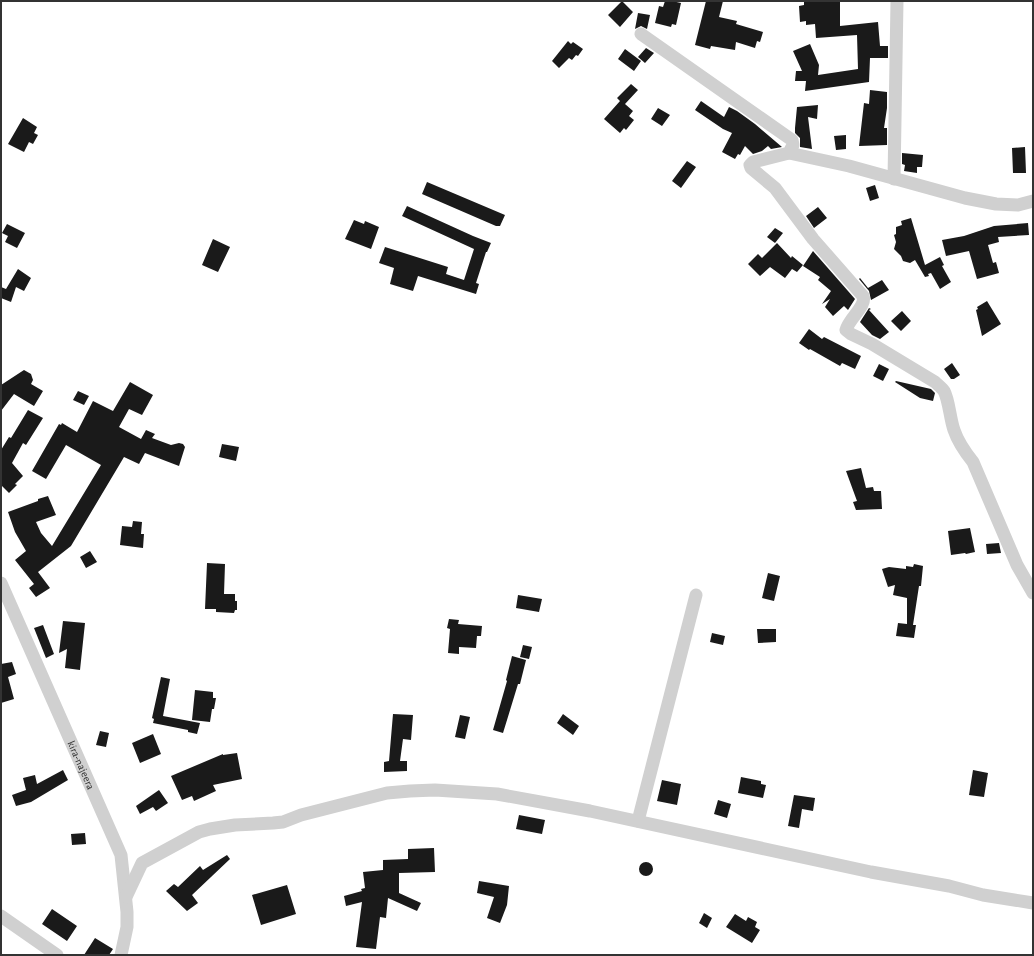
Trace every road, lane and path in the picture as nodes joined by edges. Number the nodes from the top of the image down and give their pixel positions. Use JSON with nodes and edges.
{"nodes":[{"id":1,"x":897,"y":1,"type":"edge"},
{"id":2,"x":641,"y":34,"type":"dead end"},
{"id":3,"x":789,"y":153,"type":"junction"},
{"id":4,"x":894,"y":179,"type":"junction"},
{"id":5,"x":1033,"y":201,"type":"edge"},
{"id":6,"x":1,"y":583,"type":"edge"},
{"id":7,"x":1033,"y":593,"type":"edge"},
{"id":8,"x":696,"y":595,"type":"dead end"},
{"id":9,"x":638,"y":821,"type":"junction"},
{"id":10,"x":121,"y":855,"type":"junction"},
{"id":11,"x":142,"y":863,"type":"junction"},
{"id":12,"x":126,"y":897,"type":"junction"},
{"id":13,"x":1033,"y":903,"type":"edge"},
{"id":14,"x":1,"y":916,"type":"edge"},
{"id":15,"x":57,"y":955,"type":"edge"},
{"id":16,"x":121,"y":955,"type":"edge"}],
"edges":[{"from":1,"to":4,"type":"street"},
{"from":2,"to":3,"type":"street"},
{"from":3,"to":4,"type":"street"},
{"from":3,"to":7,"type":"street"},
{"from":4,"to":5,"type":"street"},
{"from":6,"to":10,"type":"street","name":"kira-najeera"},
{"from":8,"to":9,"type":"street"},
{"from":9,"to":11,"type":"street"},
{"from":9,"to":13,"type":"street"},
{"from":10,"to":11,"type":"street"},
{"from":10,"to":12,"type":"street","name":"kira-najeera"},
{"from":11,"to":12,"type":"street"},
{"from":12,"to":16,"type":"street","name":"kira-najeera"},
{"from":14,"to":15,"type":"street"}]}
